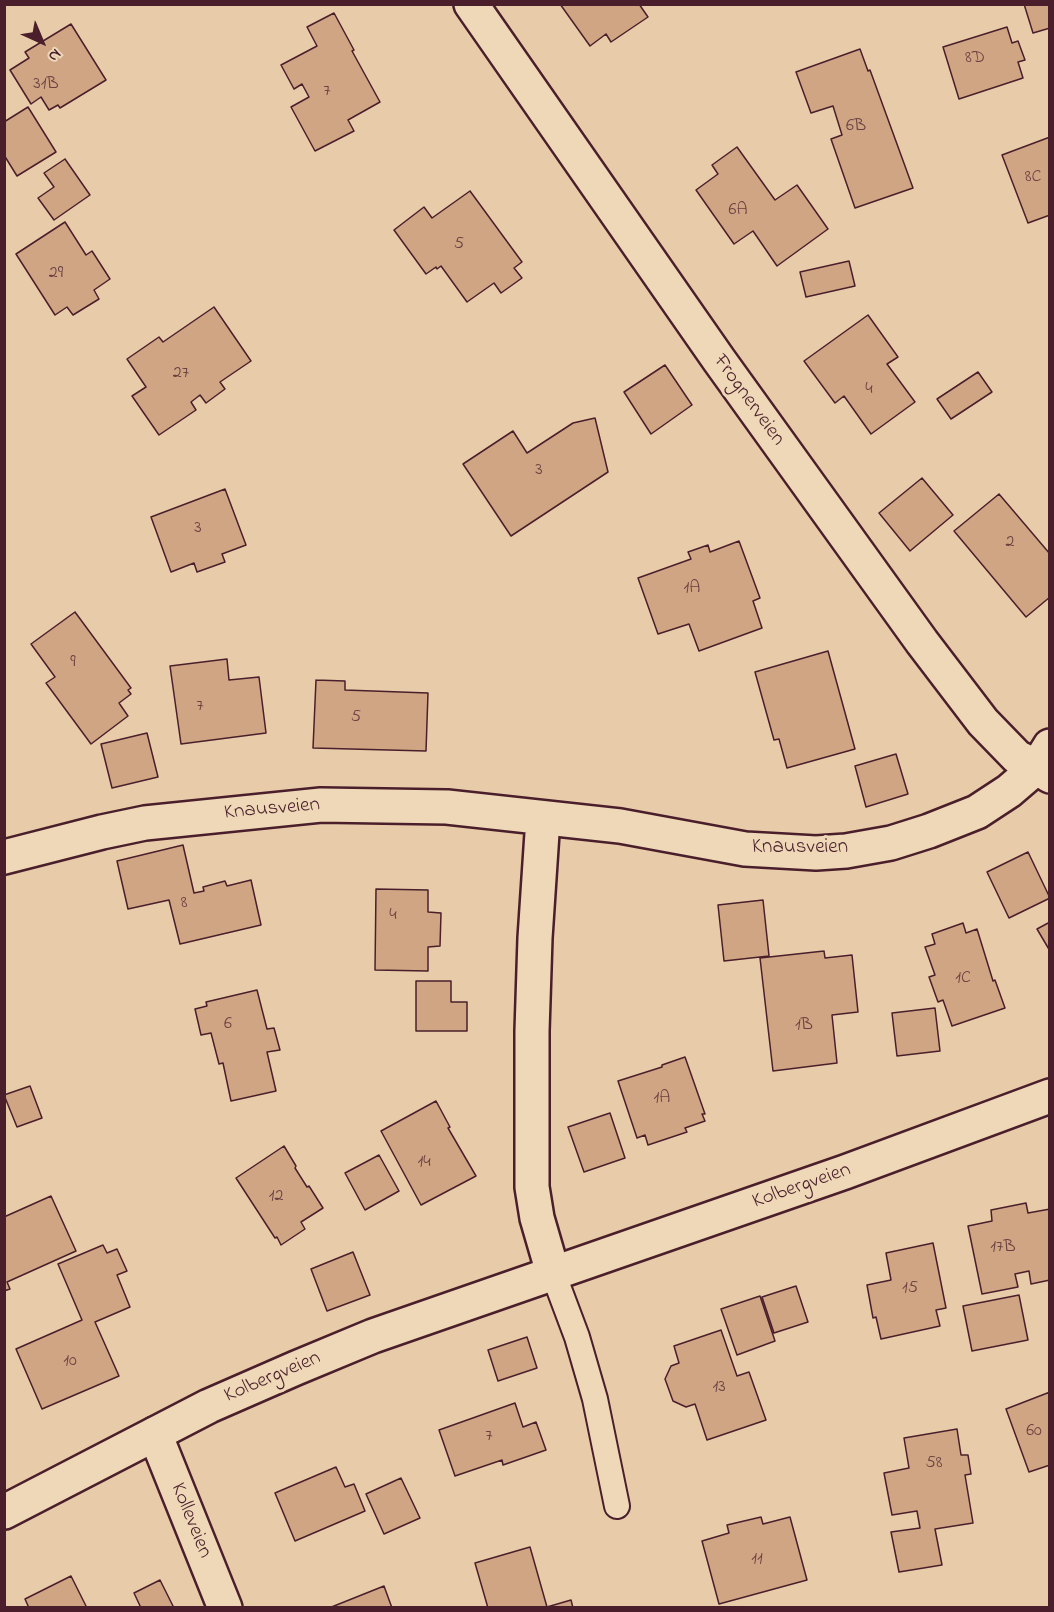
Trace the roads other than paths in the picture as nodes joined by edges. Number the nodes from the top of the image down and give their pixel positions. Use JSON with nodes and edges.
{"nodes":[{"id":1,"x":471,"y":4,"type":"edge"},
{"id":2,"x":1045,"y":763,"type":"edge"},
{"id":3,"x":543,"y":818,"type":"junction"},
{"id":4,"x":4,"y":857,"type":"edge"},
{"id":5,"x":1050,"y":1096,"type":"edge"},
{"id":6,"x":553,"y":1273,"type":"junction"},
{"id":7,"x":155,"y":1434,"type":"junction"},
{"id":8,"x":617,"y":1506,"type":"dead end"},
{"id":9,"x":4,"y":1512,"type":"edge"},
{"id":10,"x":225,"y":1608,"type":"edge"}],
"edges":[{"from":1,"to":2,"type":"street","name":"Frognerveien"},
{"from":2,"to":3,"type":"street","name":"Knausveien"},
{"from":3,"to":4,"type":"street","name":"Knausveien"},
{"from":3,"to":6,"type":"street"},
{"from":5,"to":6,"type":"street","name":"Kolbergveien"},
{"from":6,"to":7,"type":"street","name":"Kolbergveien"},
{"from":6,"to":8,"type":"lane"},
{"from":7,"to":9,"type":"street","name":"Kolbergveien"},
{"from":7,"to":10,"type":"street","name":"Kolleveien"}]}
